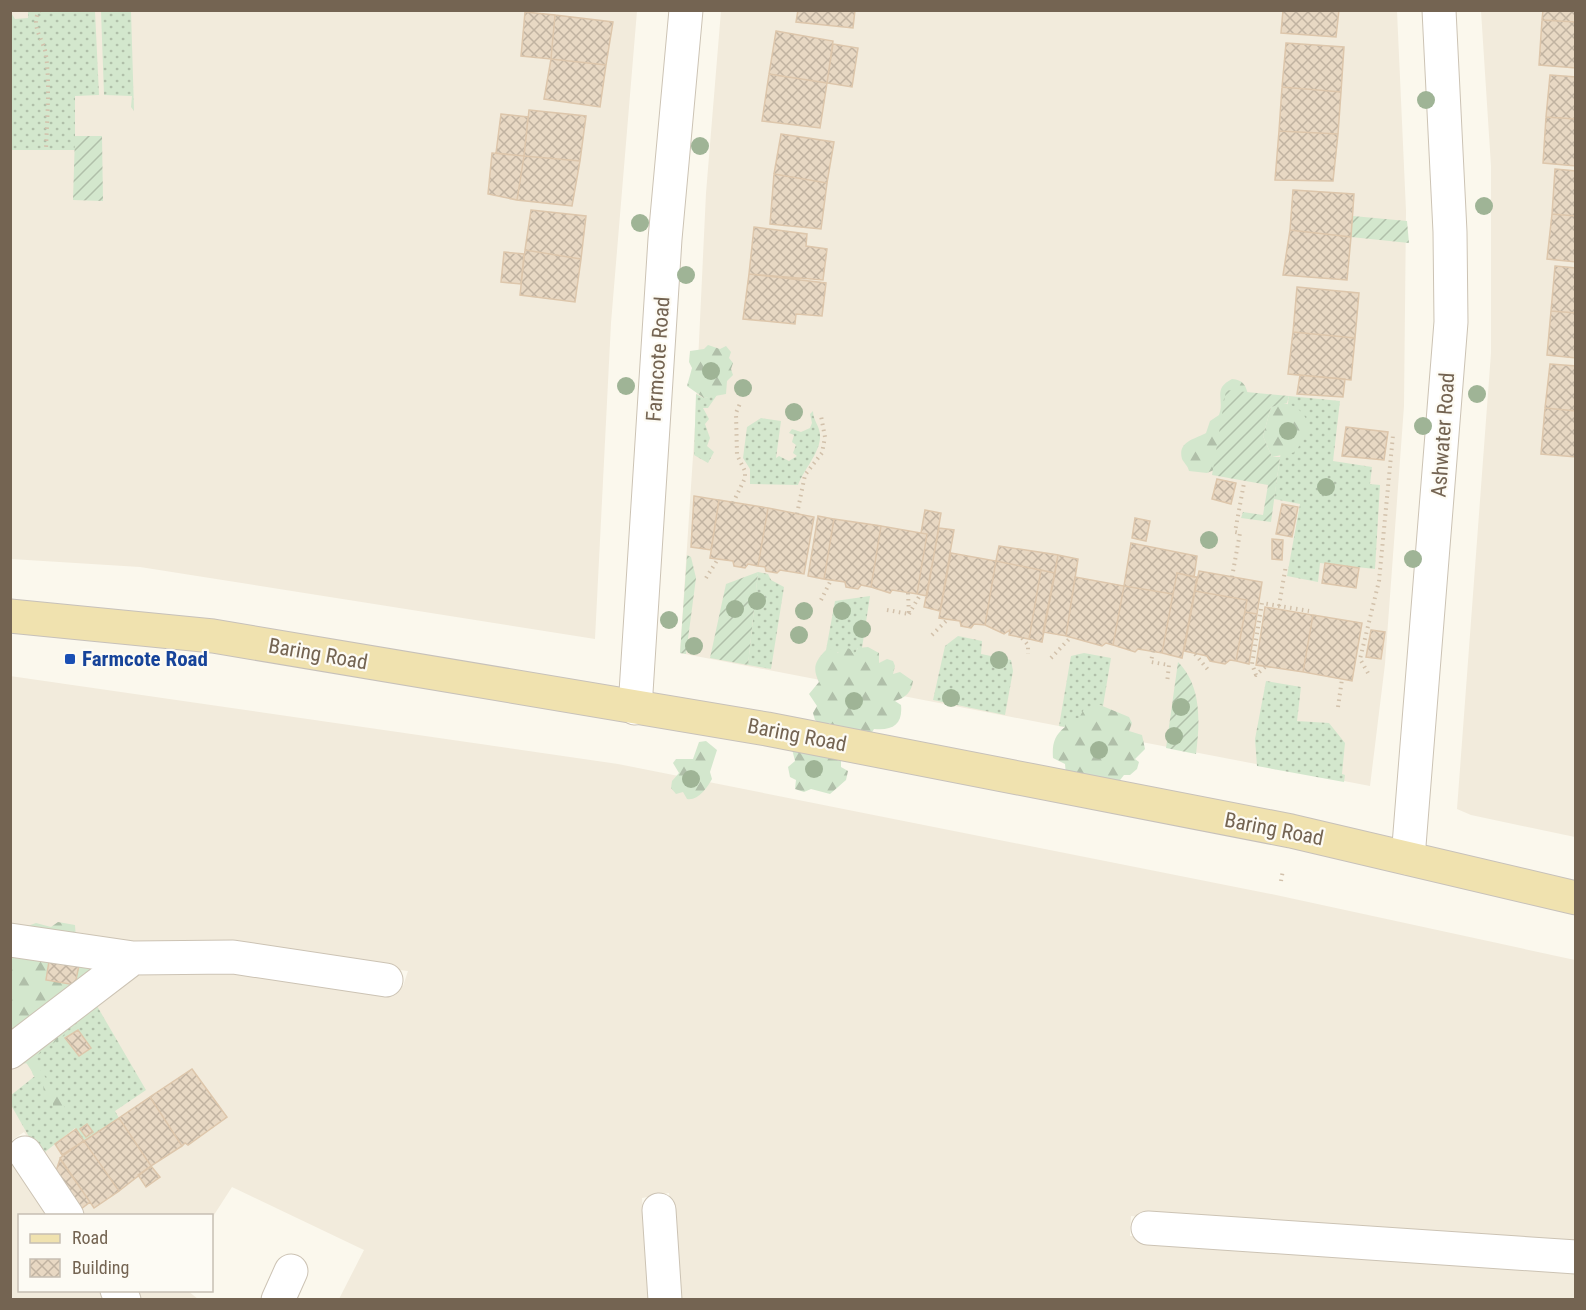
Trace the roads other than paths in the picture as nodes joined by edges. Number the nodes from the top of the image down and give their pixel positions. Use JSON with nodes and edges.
{"nodes":[{"id":1,"x":686,"y":10,"type":"edge"},
{"id":2,"x":1439,"y":10,"type":"edge"},
{"id":3,"x":10,"y":616,"type":"edge"},
{"id":4,"x":635,"y":708,"type":"junction"},
{"id":5,"x":1408,"y":858,"type":"junction"},
{"id":6,"x":1575,"y":898,"type":"edge"},
{"id":7,"x":10,"y":940,"type":"edge"},
{"id":8,"x":133,"y":958,"type":"junction"},
{"id":9,"x":386,"y":980,"type":"dead end"},
{"id":10,"x":10,"y":1052,"type":"edge"},
{"id":11,"x":25,"y":1154,"type":"dead end"},
{"id":12,"x":659,"y":1210,"type":"dead end"},
{"id":13,"x":66,"y":1214,"type":"edge"},
{"id":14,"x":1148,"y":1228,"type":"dead end"},
{"id":15,"x":1575,"y":1257,"type":"edge"},
{"id":16,"x":665,"y":1299,"type":"edge"}],
"edges":[{"from":1,"to":4,"type":"street","name":"Farmcote Road"},
{"from":2,"to":5,"type":"street","name":"Ashwater Road"},
{"from":3,"to":4,"type":"main road","name":"Baring Road"},
{"from":4,"to":5,"type":"main road","name":"Baring Road"},
{"from":5,"to":6,"type":"main road","name":"Baring Road"},
{"from":7,"to":8,"type":"street"},
{"from":8,"to":9,"type":"street"},
{"from":8,"to":10,"type":"street"},
{"from":11,"to":13,"type":"street"},
{"from":12,"to":16,"type":"street"},
{"from":14,"to":15,"type":"street"}]}
